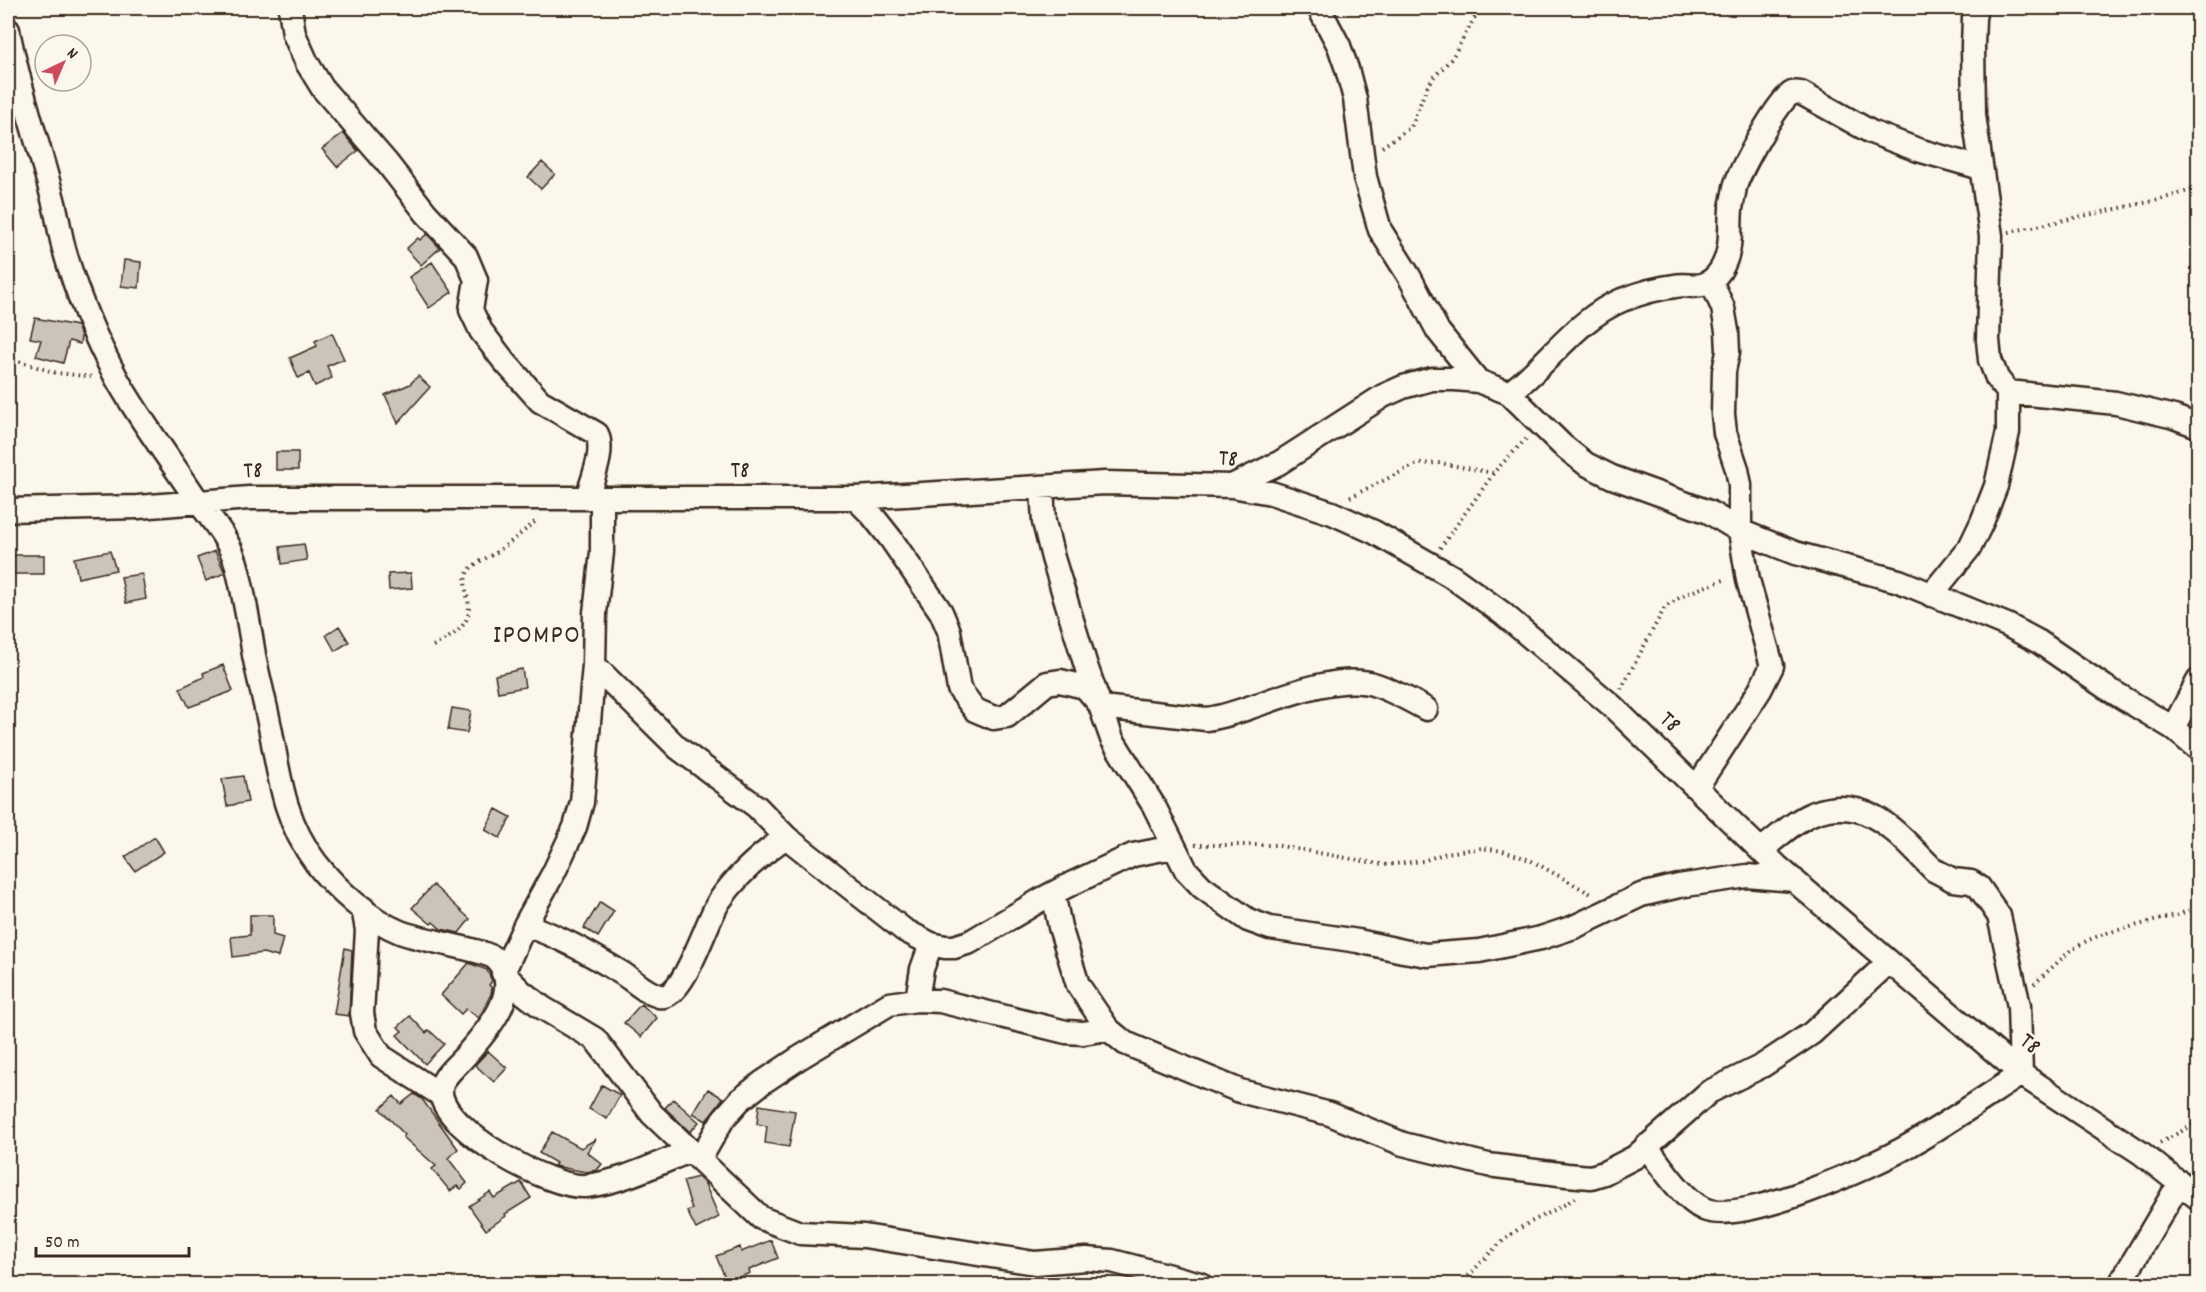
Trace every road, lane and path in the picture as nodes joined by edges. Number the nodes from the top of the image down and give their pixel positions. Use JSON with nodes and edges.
{"nodes":[{"id":1,"x":290,"y":8,"type":"edge"},
{"id":2,"x":1319,"y":8,"type":"edge"},
{"id":3,"x":1480,"y":8,"type":"edge"},
{"id":4,"x":1768,"y":8,"type":"edge"},
{"id":5,"x":1977,"y":8,"type":"edge"},
{"id":6,"x":1775,"y":12,"type":"dead end"},
{"id":7,"x":8,"y":30,"type":"edge"},
{"id":8,"x":1363,"y":157,"type":"junction"},
{"id":9,"x":1981,"y":168,"type":"junction"},
{"id":10,"x":2199,"y":188,"type":"edge"},
{"id":11,"x":1991,"y":236,"type":"junction"},
{"id":12,"x":1711,"y":281,"type":"junction"},
{"id":13,"x":8,"y":358,"type":"edge"},
{"id":14,"x":118,"y":380,"type":"junction"},
{"id":15,"x":1478,"y":381,"type":"junction"},
{"id":16,"x":2007,"y":392,"type":"junction"},
{"id":17,"x":1509,"y":393,"type":"junction"},
{"id":18,"x":1541,"y":425,"type":"junction"},
{"id":19,"x":2199,"y":426,"type":"edge"},
{"id":20,"x":1493,"y":473,"type":"junction"},
{"id":21,"x":1232,"y":486,"type":"junction"},
{"id":22,"x":1042,"y":487,"type":"junction"},
{"id":23,"x":556,"y":498,"type":"junction"},
{"id":24,"x":594,"y":498,"type":"junction"},
{"id":25,"x":855,"y":498,"type":"junction"},
{"id":26,"x":199,"y":502,"type":"junction"},
{"id":27,"x":8,"y":510,"type":"edge"},
{"id":28,"x":1325,"y":511,"type":"junction"},
{"id":29,"x":1740,"y":531,"type":"junction"},
{"id":30,"x":1429,"y":563,"type":"junction"},
{"id":31,"x":1747,"y":573,"type":"junction"},
{"id":32,"x":1931,"y":595,"type":"junction"},
{"id":33,"x":433,"y":646,"type":"dead end"},
{"id":34,"x":594,"y":665,"type":"junction"},
{"id":35,"x":2199,"y":681,"type":"edge"},
{"id":36,"x":1611,"y":705,"type":"junction"},
{"id":37,"x":1102,"y":707,"type":"junction"},
{"id":38,"x":1426,"y":709,"type":"dead end"},
{"id":39,"x":2173,"y":728,"type":"junction"},
{"id":40,"x":2199,"y":749,"type":"edge"},
{"id":41,"x":1697,"y":787,"type":"junction"},
{"id":42,"x":786,"y":837,"type":"junction"},
{"id":43,"x":1173,"y":847,"type":"junction"},
{"id":44,"x":1761,"y":850,"type":"junction"},
{"id":45,"x":1794,"y":880,"type":"junction"},
{"id":46,"x":1053,"y":893,"type":"junction"},
{"id":47,"x":1626,"y":903,"type":"junction"},
{"id":48,"x":2199,"y":907,"type":"edge"},
{"id":49,"x":363,"y":908,"type":"junction"},
{"id":50,"x":525,"y":925,"type":"junction"},
{"id":51,"x":931,"y":944,"type":"junction"},
{"id":52,"x":1890,"y":962,"type":"junction"},
{"id":53,"x":503,"y":973,"type":"junction"},
{"id":54,"x":2017,"y":998,"type":"junction"},
{"id":55,"x":917,"y":1000,"type":"junction"},
{"id":56,"x":1108,"y":1029,"type":"junction"},
{"id":57,"x":2021,"y":1074,"type":"junction"},
{"id":58,"x":441,"y":1095,"type":"junction"},
{"id":59,"x":2199,"y":1122,"type":"edge"},
{"id":60,"x":1646,"y":1146,"type":"junction"},
{"id":61,"x":2141,"y":1153,"type":"junction"},
{"id":62,"x":695,"y":1155,"type":"junction"},
{"id":63,"x":1598,"y":1174,"type":"junction"},
{"id":64,"x":2180,"y":1182,"type":"junction"},
{"id":65,"x":2199,"y":1198,"type":"edge"},
{"id":66,"x":1200,"y":1284,"type":"edge"},
{"id":67,"x":1459,"y":1284,"type":"edge"},
{"id":68,"x":2120,"y":1284,"type":"edge"}],
"edges":[{"from":1,"to":24,"type":"street"},
{"from":2,"to":8,"type":"street"},
{"from":3,"to":8,"type":"path"},
{"from":4,"to":6,"type":"path"},
{"from":5,"to":9,"type":"street"},
{"from":7,"to":14,"type":"street"},
{"from":8,"to":15,"type":"street"},
{"from":9,"to":11,"type":"street"},
{"from":9,"to":12,"type":"street"},
{"from":10,"to":11,"type":"path"},
{"from":11,"to":16,"type":"street"},
{"from":12,"to":17,"type":"street"},
{"from":12,"to":29,"type":"street"},
{"from":13,"to":14,"type":"path"},
{"from":14,"to":26,"type":"street"},
{"from":15,"to":17,"type":"street"},
{"from":15,"to":21,"type":"street"},
{"from":16,"to":19,"type":"street"},
{"from":16,"to":32,"type":"street"},
{"from":17,"to":18,"type":"street"},
{"from":18,"to":20,"type":"path"},
{"from":18,"to":29,"type":"street"},
{"from":20,"to":28,"type":"path"},
{"from":20,"to":30,"type":"path"},
{"from":21,"to":22,"type":"street","name":"T8"},
{"from":21,"to":28,"type":"street","name":"T8"},
{"from":22,"to":25,"type":"street","name":"T8"},
{"from":22,"to":37,"type":"street"},
{"from":23,"to":24,"type":"street","name":"T8"},
{"from":23,"to":26,"type":"street","name":"T8"},
{"from":23,"to":33,"type":"path"},
{"from":24,"to":25,"type":"street","name":"T8"},
{"from":24,"to":34,"type":"street"},
{"from":25,"to":37,"type":"street"},
{"from":26,"to":27,"type":"street","name":"T8"},
{"from":26,"to":49,"type":"street"},
{"from":28,"to":30,"type":"street","name":"T8"},
{"from":29,"to":31,"type":"street"},
{"from":29,"to":32,"type":"street"},
{"from":30,"to":36,"type":"street","name":"T8"},
{"from":31,"to":36,"type":"path"},
{"from":31,"to":41,"type":"street"},
{"from":32,"to":39,"type":"street"},
{"from":34,"to":42,"type":"street"},
{"from":34,"to":50,"type":"street"},
{"from":35,"to":39,"type":"street"},
{"from":36,"to":41,"type":"street","name":"T8"},
{"from":37,"to":38,"type":"street"},
{"from":37,"to":43,"type":"street"},
{"from":39,"to":40,"type":"street"},
{"from":41,"to":44,"type":"street","name":"T8"},
{"from":42,"to":50,"type":"street"},
{"from":42,"to":51,"type":"street"},
{"from":43,"to":46,"type":"street"},
{"from":43,"to":47,"type":"path"},
{"from":43,"to":47,"type":"street"},
{"from":44,"to":45,"type":"street","name":"T8"},
{"from":44,"to":54,"type":"street"},
{"from":45,"to":47,"type":"street"},
{"from":45,"to":52,"type":"street","name":"T8"},
{"from":46,"to":51,"type":"street"},
{"from":46,"to":56,"type":"street"},
{"from":48,"to":54,"type":"path"},
{"from":49,"to":53,"type":"street"},
{"from":49,"to":58,"type":"street"},
{"from":50,"to":53,"type":"street"},
{"from":51,"to":55,"type":"street"},
{"from":52,"to":57,"type":"street","name":"T8"},
{"from":52,"to":60,"type":"street"},
{"from":53,"to":58,"type":"street"},
{"from":53,"to":62,"type":"street"},
{"from":54,"to":57,"type":"street"},
{"from":55,"to":56,"type":"street"},
{"from":55,"to":62,"type":"street"},
{"from":56,"to":63,"type":"street"},
{"from":57,"to":60,"type":"street"},
{"from":57,"to":61,"type":"street","name":"T8"},
{"from":58,"to":62,"type":"street"},
{"from":59,"to":61,"type":"path"},
{"from":60,"to":63,"type":"street"},
{"from":61,"to":64,"type":"street","name":"T8"},
{"from":62,"to":66,"type":"street"},
{"from":63,"to":67,"type":"path"},
{"from":64,"to":65,"type":"street","name":"T8"},
{"from":64,"to":68,"type":"street"}]}
